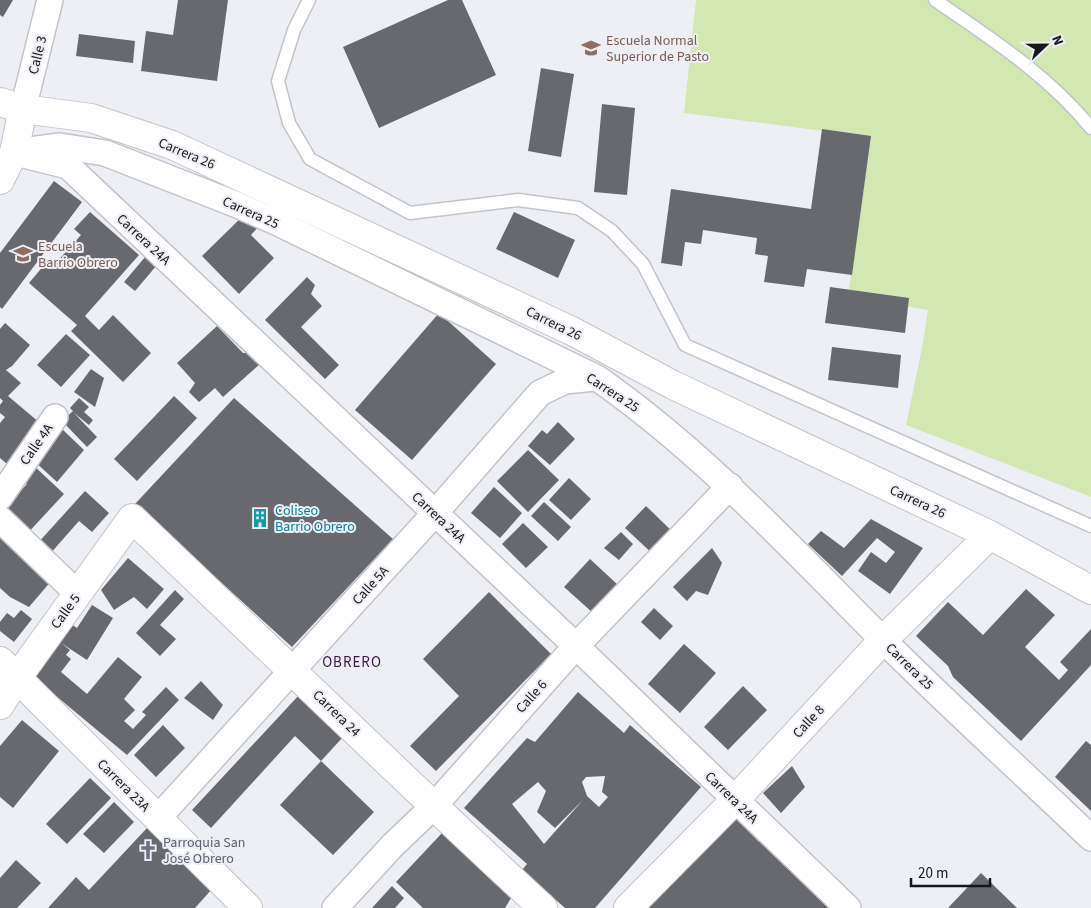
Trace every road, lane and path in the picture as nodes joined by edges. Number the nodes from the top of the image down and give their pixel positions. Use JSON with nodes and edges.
{"nodes":[{"id":1,"x":50,"y":0,"type":"edge"},
{"id":2,"x":309,"y":0,"type":"edge"},
{"id":3,"x":935,"y":0,"type":"edge"},
{"id":4,"x":12,"y":106,"type":"edge"},
{"id":5,"x":1091,"y":128,"type":"edge"},
{"id":6,"x":7,"y":150,"type":"edge"},
{"id":7,"x":0,"y":180,"type":"edge"},
{"id":8,"x":597,"y":378,"type":"junction"},
{"id":9,"x":55,"y":416,"type":"dead end"},
{"id":10,"x":730,"y":486,"type":"junction"},
{"id":11,"x":0,"y":496,"type":"edge"},
{"id":12,"x":435,"y":513,"type":"junction"},
{"id":13,"x":132,"y":518,"type":"joint"},
{"id":14,"x":0,"y":519,"type":"edge"},
{"id":15,"x":1091,"y":526,"type":"edge"},
{"id":16,"x":990,"y":535,"type":"junction"},
{"id":17,"x":1091,"y":590,"type":"edge"},
{"id":18,"x":78,"y":594,"type":"junction"},
{"id":19,"x":883,"y":640,"type":"junction"},
{"id":20,"x":576,"y":646,"type":"junction"},
{"id":21,"x":9,"y":670,"type":"edge"},
{"id":22,"x":293,"y":670,"type":"junction"},
{"id":23,"x":0,"y":705,"type":"edge"},
{"id":24,"x":735,"y":800,"type":"junction"},
{"id":25,"x":433,"y":807,"type":"junction"},
{"id":26,"x":158,"y":818,"type":"junction"},
{"id":27,"x":1091,"y":838,"type":"edge"},
{"id":28,"x":248,"y":908,"type":"edge"},
{"id":29,"x":335,"y":908,"type":"edge"},
{"id":30,"x":543,"y":908,"type":"edge"},
{"id":31,"x":628,"y":908,"type":"edge"},
{"id":32,"x":848,"y":908,"type":"edge"}],
"edges":[{"from":1,"to":4,"type":"street","name":"Calle 3"},
{"from":2,"to":15,"type":"lane"},
{"from":3,"to":5,"type":"lane"},
{"from":4,"to":6,"type":"street"},
{"from":4,"to":16,"type":"street","name":"Carrera 26"},
{"from":6,"to":7,"type":"street"},
{"from":6,"to":8,"type":"street","name":"Carrera 25"},
{"from":6,"to":12,"type":"street","name":"Carrera 24A"},
{"from":8,"to":10,"type":"street","name":"Carrera 25"},
{"from":8,"to":12,"type":"street","name":"Calle 5A"},
{"from":9,"to":11,"type":"street","name":"Calle 4A"},
{"from":10,"to":19,"type":"street","name":"Carrera 25"},
{"from":10,"to":20,"type":"street","name":"Calle 6"},
{"from":12,"to":20,"type":"street","name":"Carrera 24A"},
{"from":12,"to":22,"type":"street","name":"Calle 5A"},
{"from":13,"to":18,"type":"street","name":"Calle 5"},
{"from":13,"to":22,"type":"street","name":"Carrera 24"},
{"from":14,"to":18,"type":"street"},
{"from":16,"to":17,"type":"street","name":"Carrera 26"},
{"from":16,"to":19,"type":"street","name":"Calle 8"},
{"from":18,"to":21,"type":"street","name":"Calle 5"},
{"from":19,"to":24,"type":"street","name":"Calle 8"},
{"from":19,"to":27,"type":"street","name":"Carrera 25"},
{"from":20,"to":24,"type":"street","name":"Carrera 24A"},
{"from":20,"to":25,"type":"street","name":"Calle 6"},
{"from":21,"to":23,"type":"street","name":"Calle 5"},
{"from":21,"to":26,"type":"street","name":"Carrera 23A"},
{"from":22,"to":25,"type":"street","name":"Carrera 24"},
{"from":22,"to":26,"type":"street","name":"Calle 5A"},
{"from":24,"to":31,"type":"street","name":"Calle 8"},
{"from":24,"to":32,"type":"street","name":"Carrera 24A"},
{"from":25,"to":29,"type":"street","name":"Calle 6"},
{"from":25,"to":30,"type":"street","name":"Carrera 24"},
{"from":26,"to":28,"type":"street","name":"Carrera 23A"}]}
